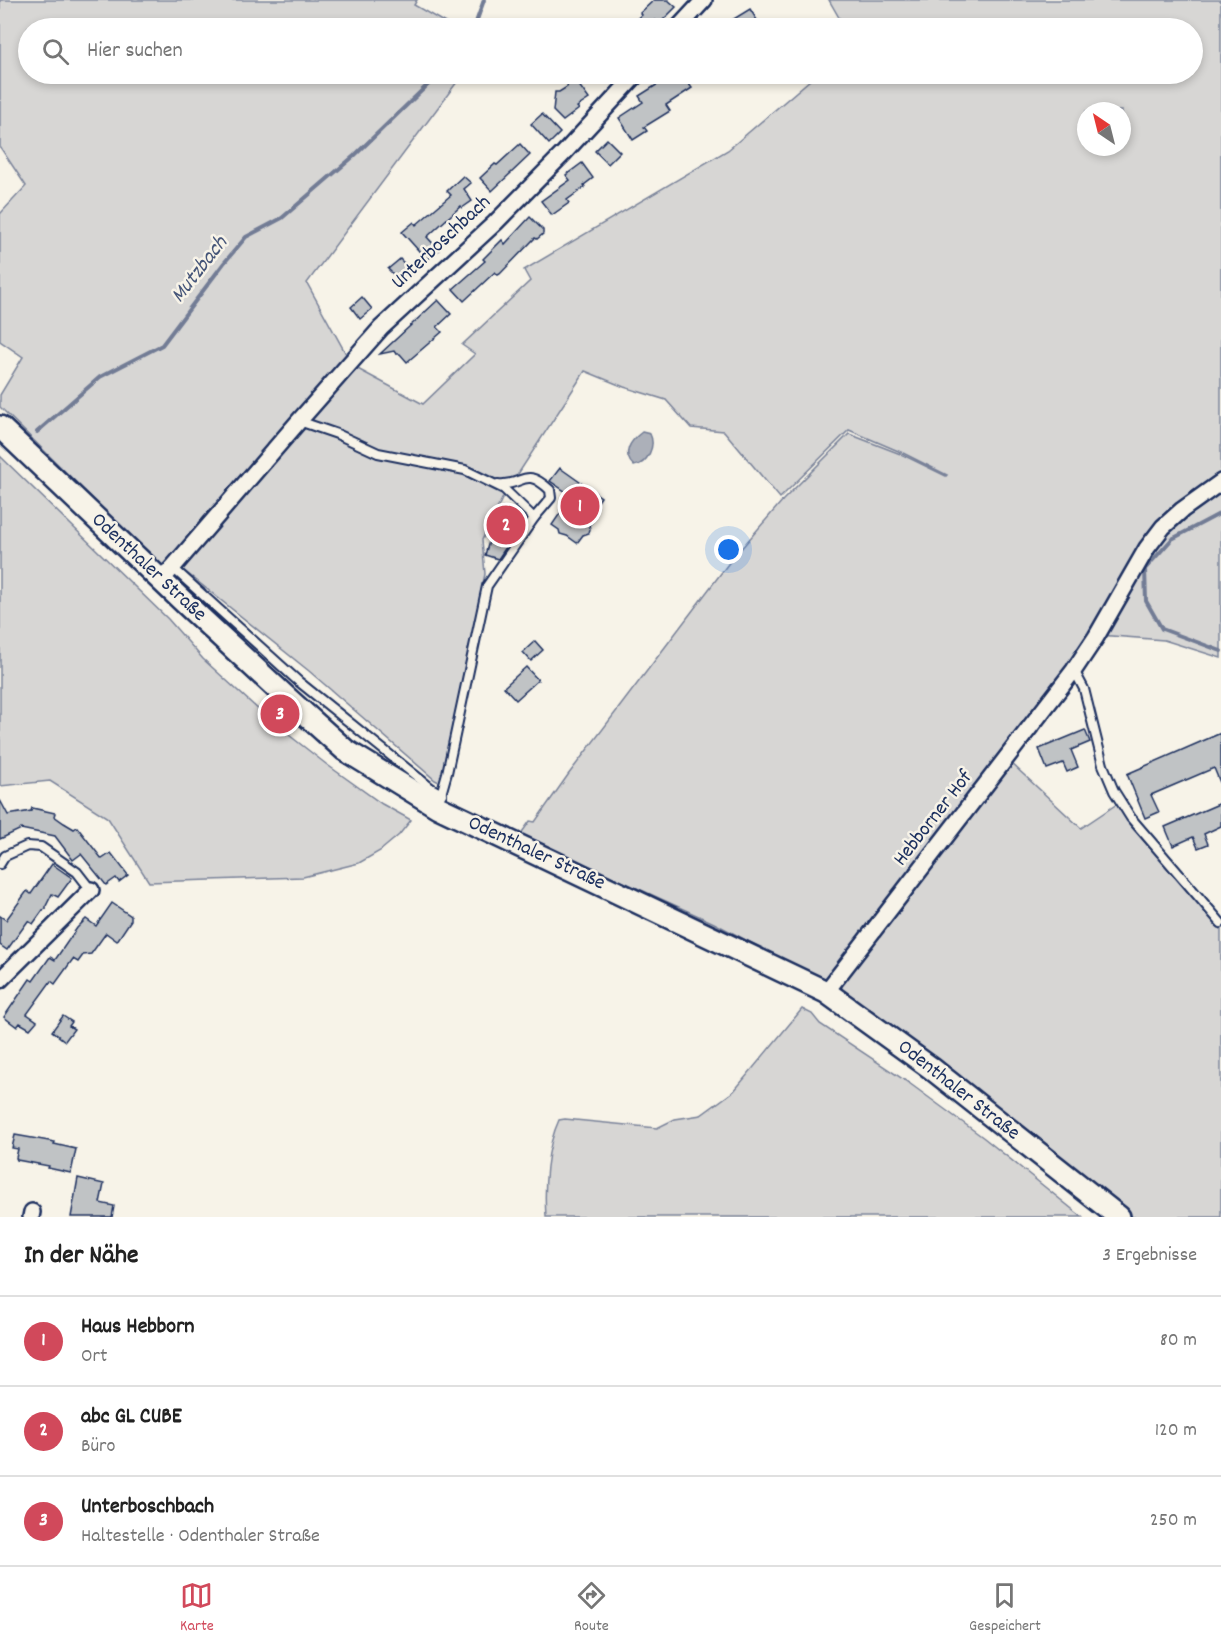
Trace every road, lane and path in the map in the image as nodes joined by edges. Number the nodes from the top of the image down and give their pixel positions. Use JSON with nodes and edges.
{"nodes":[{"id":1,"x":704,"y":0,"type":"edge"},
{"id":2,"x":687,"y":18,"type":"edge"},
{"id":3,"x":628,"y":84,"type":"edge"},
{"id":4,"x":299,"y":420,"type":"junction"},
{"id":5,"x":0,"y":427,"type":"edge"},
{"id":6,"x":1221,"y":482,"type":"edge"},
{"id":7,"x":496,"y":484,"type":"junction"},
{"id":8,"x":534,"y":518,"type":"junction"},
{"id":9,"x":167,"y":574,"type":"junction"},
{"id":10,"x":1074,"y":670,"type":"junction"},
{"id":11,"x":440,"y":800,"type":"junction"},
{"id":12,"x":0,"y":864,"type":"edge"},
{"id":13,"x":91,"y":890,"type":"joint"},
{"id":14,"x":1221,"y":923,"type":"edge"},
{"id":15,"x":0,"y":980,"type":"edge"},
{"id":16,"x":826,"y":992,"type":"junction"},
{"id":17,"x":1119,"y":1217,"type":"edge"}],
"edges":[{"from":1,"to":2,"type":"street"},
{"from":3,"to":4,"type":"street","name":"Unterboschbach"},
{"from":4,"to":7,"type":"lane"},
{"from":4,"to":9,"type":"street","name":"Unterboschbach"},
{"from":5,"to":9,"type":"main road","name":"Odenthaler Straße"},
{"from":6,"to":10,"type":"street","name":"Hebborner Hof"},
{"from":7,"to":8,"type":"lane"},
{"from":7,"to":8,"type":"lane"},
{"from":8,"to":11,"type":"lane"},
{"from":9,"to":11,"type":"main road","name":"Odenthaler Straße"},
{"from":10,"to":14,"type":"lane"},
{"from":10,"to":16,"type":"street","name":"Hebborner Hof"},
{"from":11,"to":16,"type":"main road","name":"Odenthaler Straße"},
{"from":12,"to":13,"type":"lane"},
{"from":13,"to":15,"type":"street"},
{"from":16,"to":17,"type":"main road","name":"Odenthaler Straße"}]}
